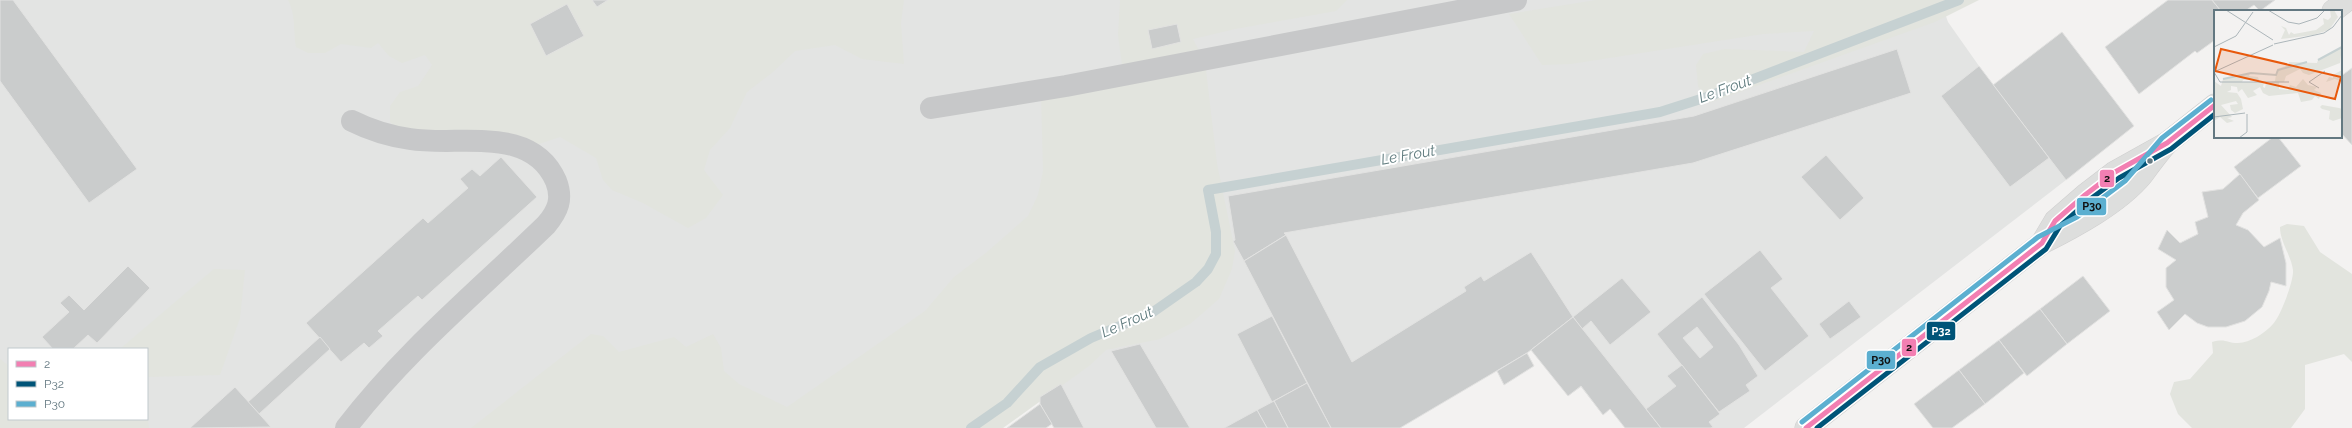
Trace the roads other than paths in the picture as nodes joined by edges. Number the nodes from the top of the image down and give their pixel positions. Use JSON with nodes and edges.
{"nodes":[{"id":1,"x":1516,"y":0,"type":"edge"},
{"id":2,"x":2214,"y":106,"type":"edge"},
{"id":3,"x":931,"y":108,"type":"dead end"},
{"id":4,"x":352,"y":121,"type":"dead end"},
{"id":5,"x":346,"y":428,"type":"edge"},
{"id":6,"x":1806,"y":428,"type":"edge"}],
"edges":[{"from":1,"to":3,"type":"street"},
{"from":2,"to":6,"type":"main road"},
{"from":4,"to":5,"type":"street"}]}
